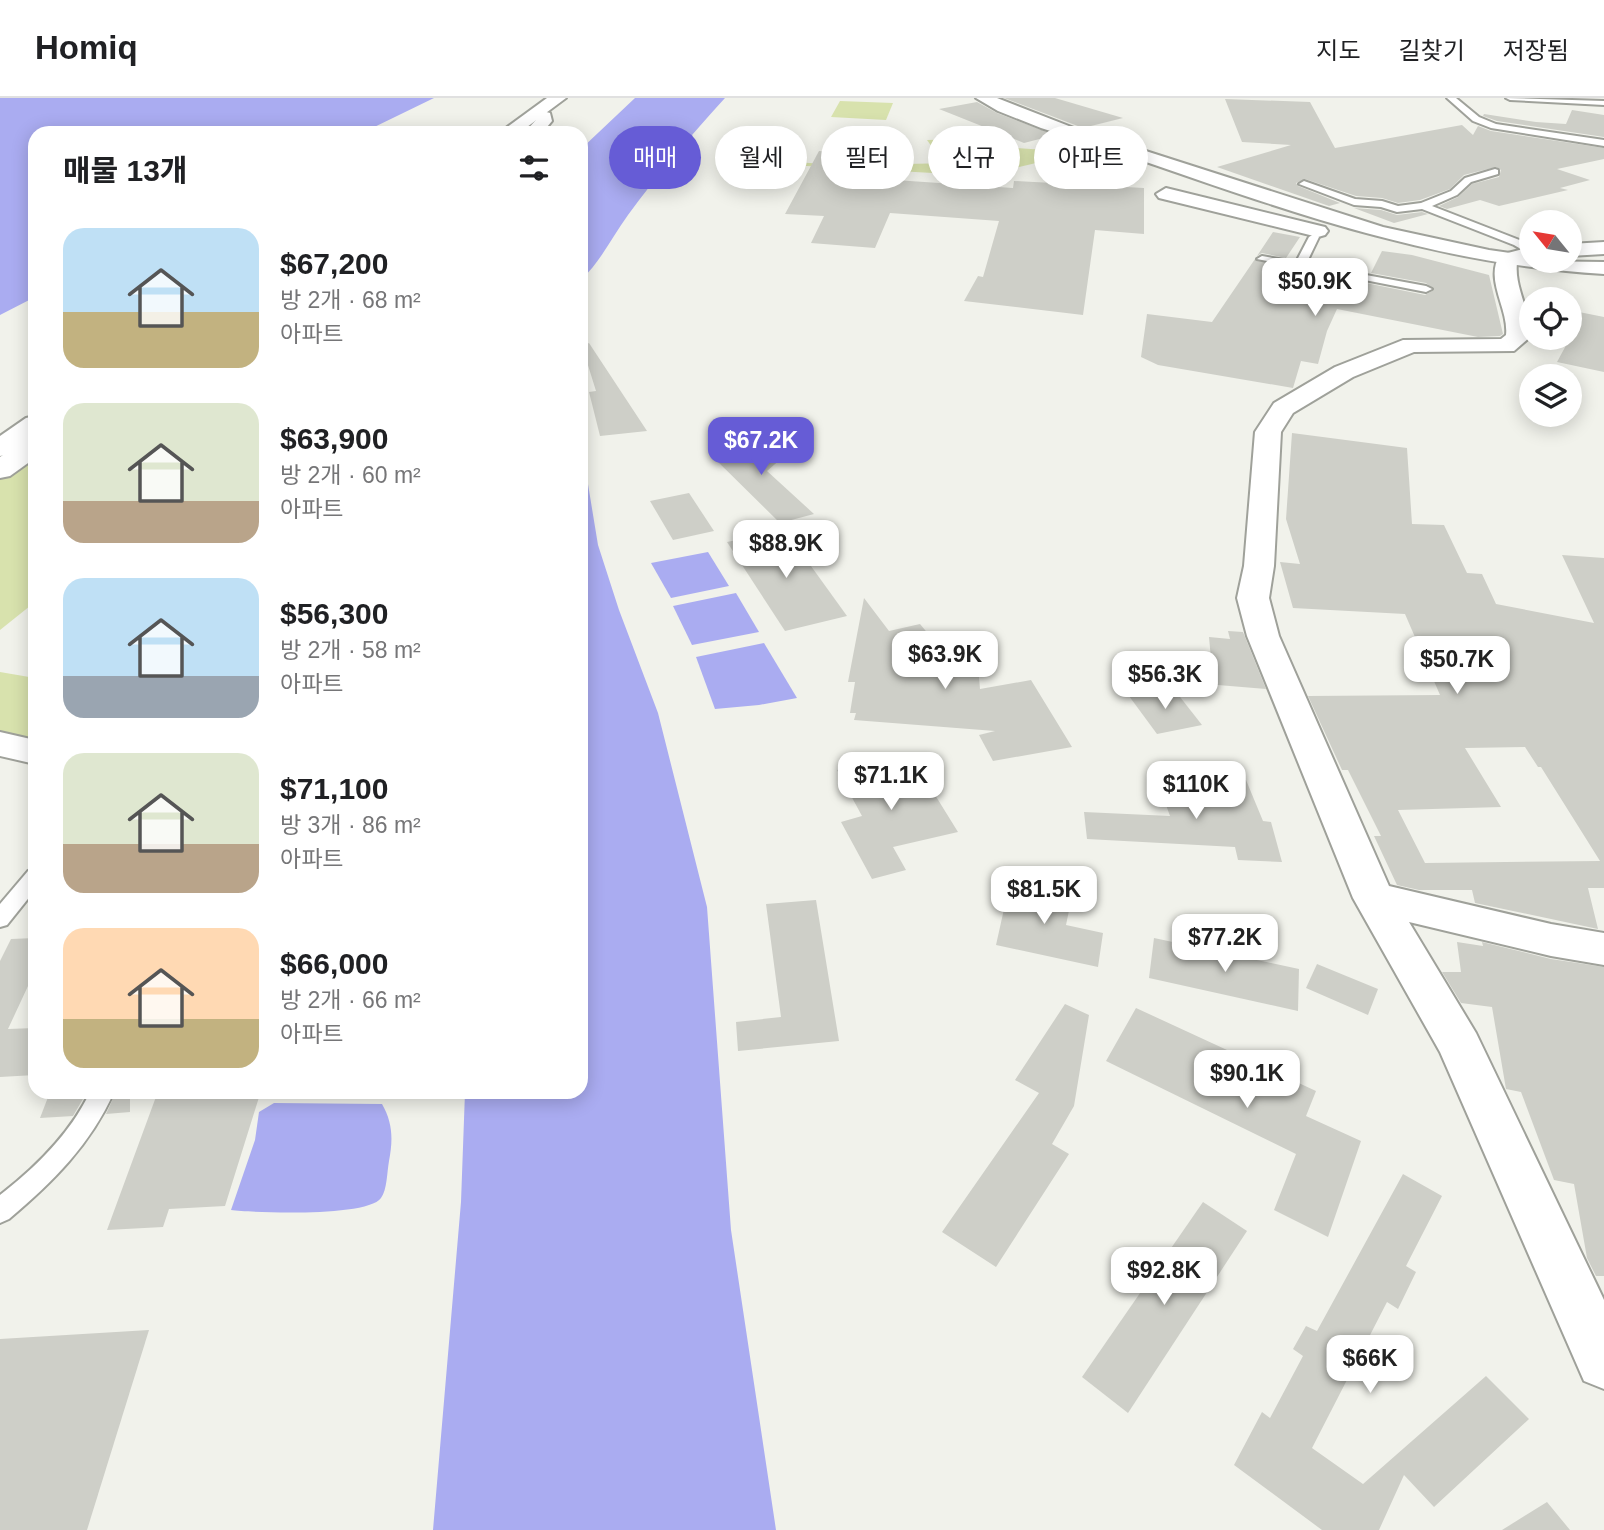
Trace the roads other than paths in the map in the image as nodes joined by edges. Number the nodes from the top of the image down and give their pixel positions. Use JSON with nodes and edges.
{"nodes":[{"id":1,"x":558,"y":98,"type":"edge"},
{"id":2,"x":984,"y":98,"type":"edge"},
{"id":3,"x":1451,"y":98,"type":"edge"},
{"id":4,"x":1510,"y":98,"type":"edge"},
{"id":5,"x":1604,"y":103,"type":"edge"},
{"id":6,"x":535,"y":114,"type":"junction"},
{"id":7,"x":518,"y":126,"type":"edge"},
{"id":8,"x":539,"y":126,"type":"edge"},
{"id":9,"x":1604,"y":143,"type":"edge"},
{"id":10,"x":1496,"y":172,"type":"dead end"},
{"id":11,"x":1304,"y":184,"type":"dead end"},
{"id":12,"x":1166,"y":194,"type":"dead end"},
{"id":13,"x":1423,"y":206,"type":"junction"},
{"id":14,"x":1320,"y":228,"type":"junction"},
{"id":15,"x":1519,"y":244,"type":"edge"},
{"id":16,"x":1604,"y":248,"type":"edge"},
{"id":17,"x":1582,"y":249,"type":"edge"},
{"id":18,"x":1519,"y":256,"type":"edge"},
{"id":19,"x":1262,"y":258,"type":"dead end"},
{"id":20,"x":1507,"y":259,"type":"junction"},
{"id":21,"x":1300,"y":265,"type":"junction"},
{"id":22,"x":1604,"y":268,"type":"edge"},
{"id":23,"x":1426,"y":289,"type":"dead end"},
{"id":24,"x":28,"y":429,"type":"edge"},
{"id":25,"x":0,"y":448,"type":"edge"},
{"id":26,"x":28,"y":451,"type":"edge"},
{"id":27,"x":0,"y":470,"type":"edge"},
{"id":28,"x":0,"y":744,"type":"edge"},
{"id":29,"x":28,"y":750,"type":"edge"},
{"id":30,"x":28,"y":885,"type":"edge"},
{"id":31,"x":1374,"y":898,"type":"junction"},
{"id":32,"x":0,"y":919,"type":"edge"},
{"id":33,"x":1604,"y":949,"type":"edge"},
{"id":34,"x":99,"y":1099,"type":"edge"},
{"id":35,"x":0,"y":1211,"type":"edge"},
{"id":36,"x":1604,"y":1361,"type":"edge"}],
"edges":[{"from":1,"to":6,"type":"street"},
{"from":2,"to":14,"type":"street"},
{"from":3,"to":9,"type":"lane"},
{"from":4,"to":5,"type":"lane"},
{"from":6,"to":7,"type":"street"},
{"from":6,"to":8,"type":"street"},
{"from":10,"to":13,"type":"lane"},
{"from":11,"to":13,"type":"lane"},
{"from":12,"to":14,"type":"street"},
{"from":13,"to":15,"type":"lane"},
{"from":14,"to":20,"type":"street"},
{"from":14,"to":21,"type":"lane"},
{"from":16,"to":17,"type":"street"},
{"from":18,"to":20,"type":"street"},
{"from":19,"to":21,"type":"lane"},
{"from":20,"to":22,"type":"street"},
{"from":20,"to":31,"type":"street"},
{"from":21,"to":23,"type":"lane"},
{"from":24,"to":25,"type":"street"},
{"from":26,"to":27,"type":"street"},
{"from":28,"to":29,"type":"street"},
{"from":30,"to":32,"type":"lane"},
{"from":31,"to":33,"type":"street"},
{"from":31,"to":36,"type":"street"},
{"from":34,"to":35,"type":"lane"}]}
